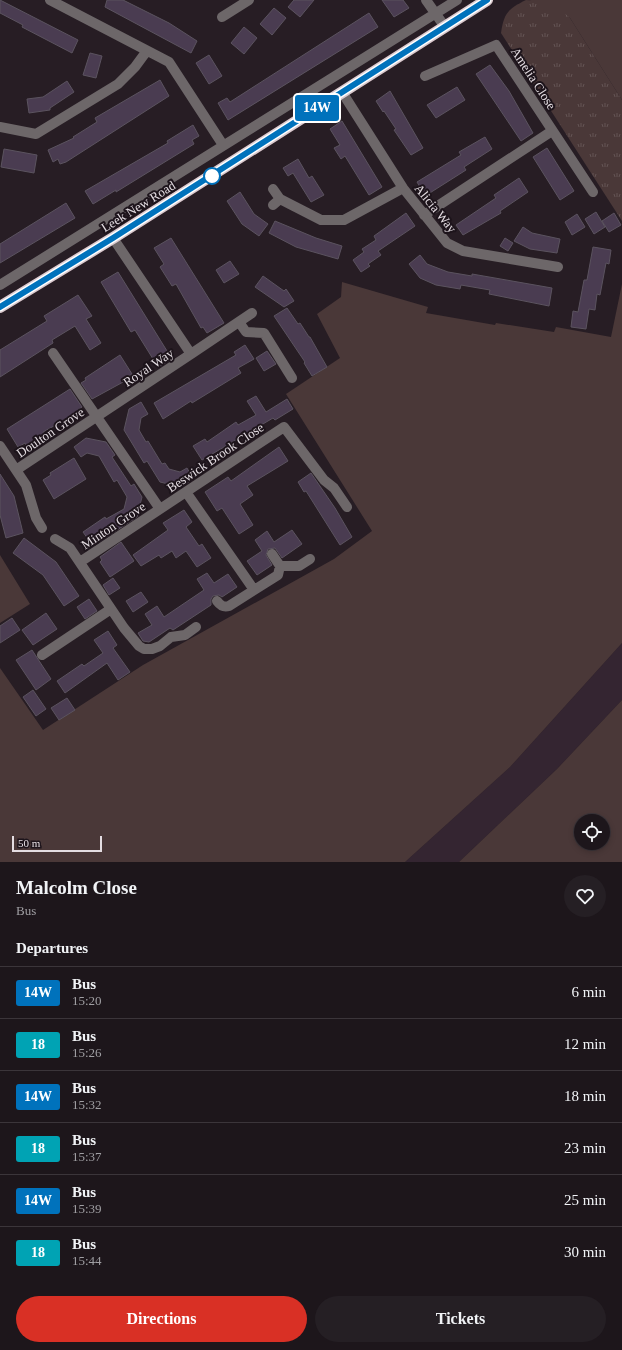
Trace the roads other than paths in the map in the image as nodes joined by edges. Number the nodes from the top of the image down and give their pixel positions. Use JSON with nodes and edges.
{"nodes":[{"id":1,"x":50,"y":0,"type":"edge"},
{"id":2,"x":249,"y":0,"type":"edge"},
{"id":3,"x":426,"y":0,"type":"edge"},
{"id":4,"x":457,"y":0,"type":"edge"},
{"id":5,"x":487,"y":0,"type":"edge"},
{"id":6,"x":437,"y":13,"type":"junction"},
{"id":7,"x":222,"y":17,"type":"dead end"},
{"id":8,"x":446,"y":27,"type":"junction"},
{"id":9,"x":146,"y":52,"type":"junction"},
{"id":10,"x":425,"y":76,"type":"dead end"},
{"id":11,"x":342,"y":92,"type":"junction"},
{"id":12,"x":280,"y":110,"type":"junction"},
{"id":13,"x":290,"y":126,"type":"junction"},
{"id":14,"x":0,"y":127,"type":"edge"},
{"id":15,"x":552,"y":131,"type":"junction"},
{"id":16,"x":223,"y":146,"type":"junction"},
{"id":17,"x":403,"y":188,"type":"junction"},
{"id":18,"x":273,"y":189,"type":"dead end"},
{"id":19,"x":593,"y":192,"type":"dead end"},
{"id":20,"x":424,"y":215,"type":"junction"},
{"id":21,"x":113,"y":238,"type":"junction"},
{"id":22,"x":558,"y":267,"type":"dead end"},
{"id":23,"x":0,"y":285,"type":"edge"},
{"id":24,"x":0,"y":307,"type":"edge"},
{"id":25,"x":252,"y":313,"type":"dead end"},
{"id":26,"x":239,"y":322,"type":"junction"},
{"id":27,"x":53,"y":352,"type":"dead end"},
{"id":28,"x":191,"y":354,"type":"junction"},
{"id":29,"x":292,"y":378,"type":"dead end"},
{"id":30,"x":98,"y":416,"type":"junction"},
{"id":31,"x":0,"y":446,"type":"edge"},
{"id":32,"x":16,"y":470,"type":"junction"},
{"id":33,"x":186,"y":492,"type":"junction"},
{"id":34,"x":346,"y":507,"type":"dead end"},
{"id":35,"x":160,"y":509,"type":"junction"},
{"id":36,"x":42,"y":528,"type":"dead end"},
{"id":37,"x":55,"y":539,"type":"dead end"},
{"id":38,"x":272,"y":554,"type":"dead end"},
{"id":39,"x":310,"y":559,"type":"dead end"},
{"id":40,"x":80,"y":562,"type":"junction"},
{"id":41,"x":280,"y":566,"type":"junction"},
{"id":42,"x":254,"y":590,"type":"junction"},
{"id":43,"x":217,"y":601,"type":"dead end"},
{"id":44,"x":111,"y":609,"type":"junction"},
{"id":45,"x":196,"y":627,"type":"dead end"},
{"id":46,"x":42,"y":656,"type":"dead end"}],
"edges":[{"from":1,"to":9,"type":"street"},
{"from":2,"to":7,"type":"street"},
{"from":3,"to":6,"type":"street"},
{"from":4,"to":6,"type":"street","name":"Leek New Road"},
{"from":5,"to":8,"type":"highway","name":"Leek New Road"},
{"from":6,"to":8,"type":"street"},
{"from":6,"to":12,"type":"street","name":"Leek New Road"},
{"from":8,"to":11,"type":"highway","name":"Leek New Road"},
{"from":9,"to":14,"type":"street"},
{"from":9,"to":16,"type":"street"},
{"from":10,"to":15,"type":"street","name":"Amelia Close"},
{"from":11,"to":13,"type":"highway","name":"Leek New Road"},
{"from":11,"to":17,"type":"street","name":"Alicia Way"},
{"from":12,"to":13,"type":"street"},
{"from":12,"to":16,"type":"street","name":"Leek New Road"},
{"from":13,"to":21,"type":"highway","name":"Leek New Road"},
{"from":15,"to":19,"type":"street","name":"Amelia Close"},
{"from":15,"to":20,"type":"street"},
{"from":16,"to":23,"type":"street","name":"Leek New Road"},
{"from":17,"to":18,"type":"street"},
{"from":17,"to":20,"type":"street","name":"Alicia Way"},
{"from":20,"to":22,"type":"street","name":"Alicia Way"},
{"from":21,"to":24,"type":"highway","name":"Leek New Road"},
{"from":21,"to":28,"type":"street","name":"Royal Way"},
{"from":25,"to":26,"type":"street"},
{"from":26,"to":28,"type":"street"},
{"from":26,"to":29,"type":"street"},
{"from":27,"to":30,"type":"street"},
{"from":28,"to":30,"type":"street","name":"Royal Way"},
{"from":30,"to":32,"type":"street","name":"Doulton Grove"},
{"from":30,"to":35,"type":"street"},
{"from":31,"to":32,"type":"street"},
{"from":32,"to":36,"type":"street"},
{"from":33,"to":34,"type":"street","name":"Beswick Brook Close"},
{"from":33,"to":35,"type":"street","name":"Beswick Brook Close"},
{"from":33,"to":42,"type":"street"},
{"from":35,"to":40,"type":"street","name":"Minton Grove"},
{"from":37,"to":40,"type":"street","name":"Minton Grove"},
{"from":38,"to":41,"type":"street"},
{"from":39,"to":41,"type":"street"},
{"from":40,"to":44,"type":"street","name":"Minton Grove"},
{"from":41,"to":42,"type":"street"},
{"from":42,"to":43,"type":"street"},
{"from":44,"to":45,"type":"street","name":"Minton Grove"},
{"from":44,"to":46,"type":"street"}]}
